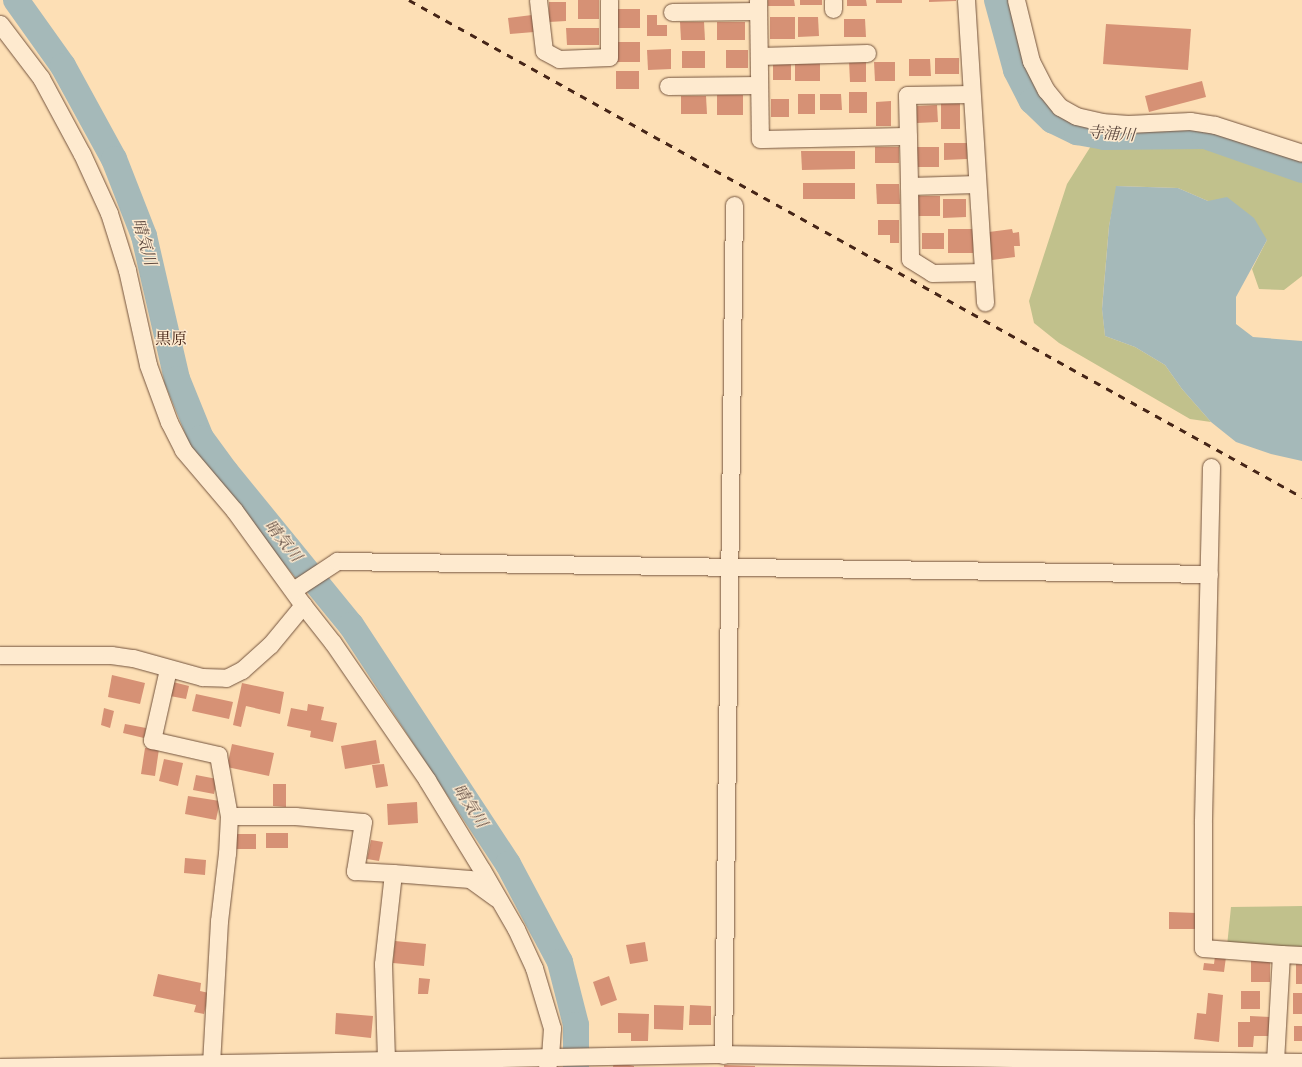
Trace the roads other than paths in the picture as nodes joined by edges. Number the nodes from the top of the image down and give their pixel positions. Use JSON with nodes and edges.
{"nodes":[{"id":1,"x":538,"y":0,"type":"edge"},
{"id":2,"x":608,"y":0,"type":"edge"},
{"id":3,"x":966,"y":0,"type":"edge"},
{"id":4,"x":1016,"y":0,"type":"edge"},
{"id":5,"x":758,"y":5,"type":"edge"},
{"id":6,"x":672,"y":12,"type":"dead end"},
{"id":7,"x":0,"y":24,"type":"edge"},
{"id":8,"x":867,"y":53,"type":"dead end"},
{"id":9,"x":759,"y":56,"type":"junction"},
{"id":10,"x":759,"y":85,"type":"junction"},
{"id":11,"x":668,"y":86,"type":"dead end"},
{"id":12,"x":972,"y":94,"type":"junction"},
{"id":13,"x":908,"y":136,"type":"junction"},
{"id":14,"x":1302,"y":153,"type":"edge"},
{"id":15,"x":977,"y":184,"type":"junction"},
{"id":16,"x":908,"y":186,"type":"junction"},
{"id":17,"x":734,"y":205,"type":"dead end"},
{"id":18,"x":983,"y":272,"type":"junction"},
{"id":19,"x":985,"y":302,"type":"dead end"},
{"id":20,"x":1211,"y":466,"type":"dead end"},
{"id":21,"x":730,"y":567,"type":"junction"},
{"id":22,"x":1209,"y":574,"type":"junction"},
{"id":23,"x":296,"y":588,"type":"junction"},
{"id":24,"x":303,"y":605,"type":"junction"},
{"id":25,"x":0,"y":655,"type":"edge"},
{"id":26,"x":168,"y":669,"type":"junction"},
{"id":27,"x":229,"y":816,"type":"junction"},
{"id":28,"x":393,"y":873,"type":"junction"},
{"id":29,"x":500,"y":902,"type":"junction"},
{"id":30,"x":1282,"y":954,"type":"junction"},
{"id":31,"x":1302,"y":955,"type":"edge"},
{"id":32,"x":718,"y":1059,"type":"edge"},
{"id":33,"x":386,"y":1060,"type":"junction"},
{"id":34,"x":648,"y":1061,"type":"edge"},
{"id":35,"x":549,"y":1062,"type":"edge"},
{"id":36,"x":951,"y":1062,"type":"edge"},
{"id":37,"x":1275,"y":1062,"type":"junction"},
{"id":38,"x":1302,"y":1062,"type":"edge"},
{"id":39,"x":211,"y":1063,"type":"junction"},
{"id":40,"x":1190,"y":1064,"type":"edge"},
{"id":41,"x":0,"y":1066,"type":"edge"},
{"id":42,"x":126,"y":1066,"type":"edge"}],
"edges":[{"from":1,"to":2,"type":"street"},
{"from":3,"to":12,"type":"street"},
{"from":4,"to":14,"type":"street"},
{"from":5,"to":6,"type":"street"},
{"from":5,"to":9,"type":"street"},
{"from":7,"to":23,"type":"street"},
{"from":8,"to":9,"type":"street"},
{"from":9,"to":10,"type":"street"},
{"from":10,"to":11,"type":"street"},
{"from":10,"to":13,"type":"street"},
{"from":12,"to":13,"type":"street"},
{"from":12,"to":15,"type":"street"},
{"from":13,"to":16,"type":"street"},
{"from":15,"to":16,"type":"street"},
{"from":15,"to":18,"type":"street"},
{"from":16,"to":18,"type":"street"},
{"from":17,"to":21,"type":"street"},
{"from":18,"to":19,"type":"street"},
{"from":20,"to":22,"type":"street"},
{"from":21,"to":22,"type":"street"},
{"from":21,"to":23,"type":"street"},
{"from":21,"to":32,"type":"street"},
{"from":22,"to":30,"type":"street"},
{"from":23,"to":24,"type":"street"},
{"from":24,"to":26,"type":"street"},
{"from":24,"to":29,"type":"street"},
{"from":25,"to":26,"type":"street"},
{"from":26,"to":27,"type":"street"},
{"from":27,"to":28,"type":"street"},
{"from":27,"to":39,"type":"street"},
{"from":28,"to":29,"type":"street"},
{"from":28,"to":33,"type":"street"},
{"from":29,"to":35,"type":"street"},
{"from":30,"to":31,"type":"street"},
{"from":30,"to":37,"type":"street"},
{"from":32,"to":34,"type":"street"},
{"from":32,"to":36,"type":"street"},
{"from":33,"to":35,"type":"street"},
{"from":33,"to":39,"type":"street"},
{"from":34,"to":35,"type":"street"},
{"from":36,"to":40,"type":"street"},
{"from":37,"to":38,"type":"street"},
{"from":37,"to":40,"type":"street"},
{"from":39,"to":42,"type":"street"},
{"from":41,"to":42,"type":"street"}]}
